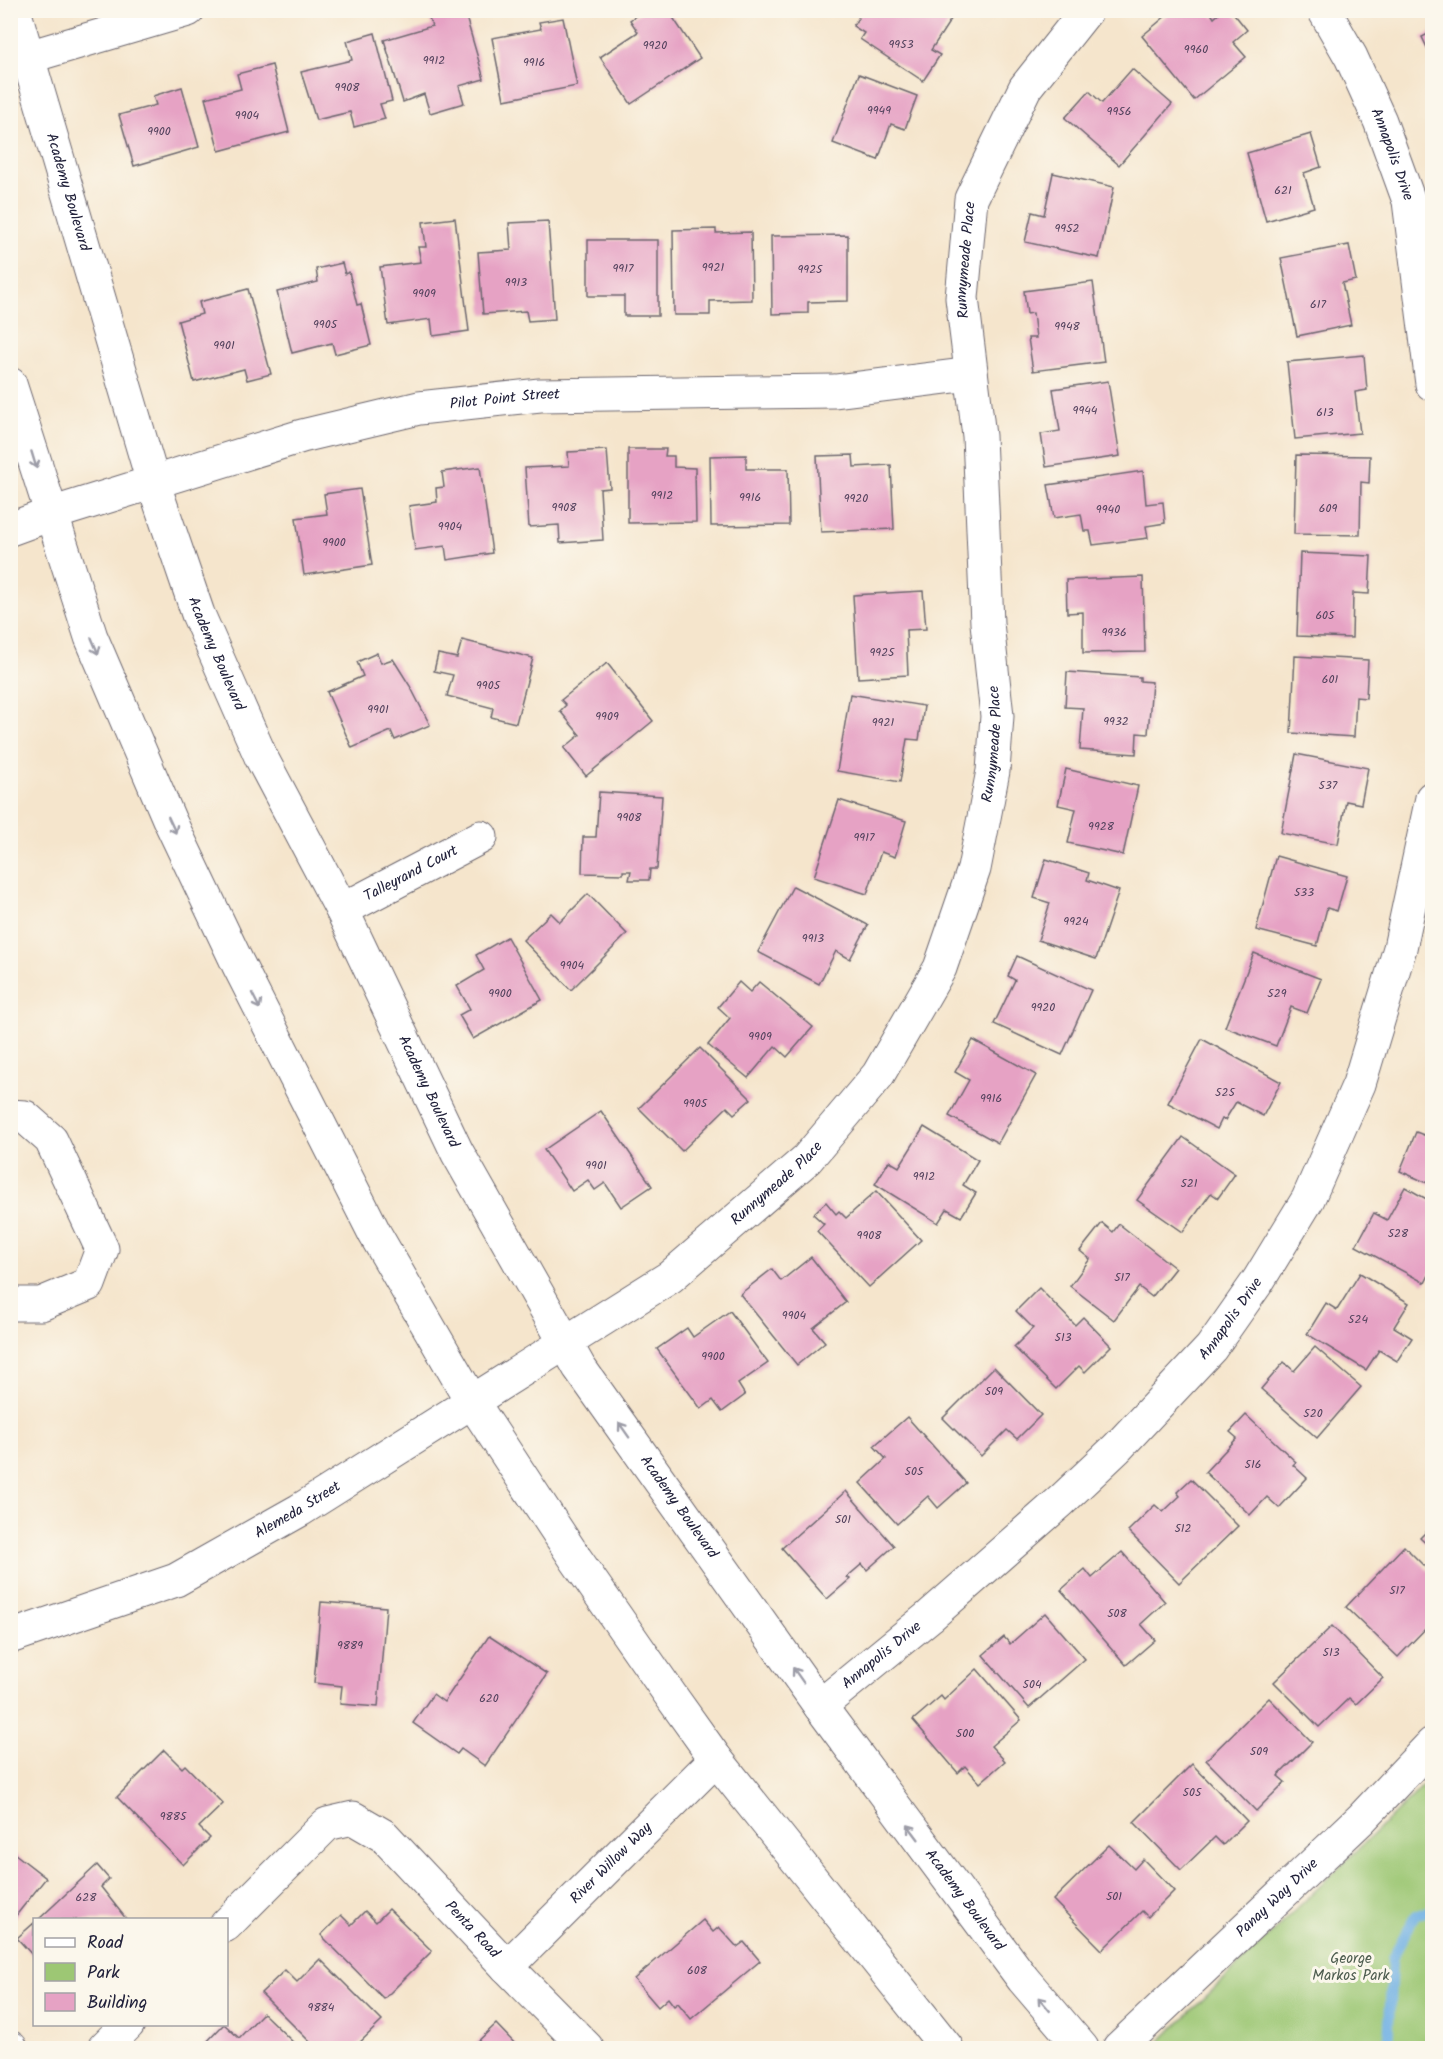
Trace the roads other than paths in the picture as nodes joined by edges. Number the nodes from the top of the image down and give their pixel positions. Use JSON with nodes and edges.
{"nodes":[{"id":1,"x":14,"y":10,"type":"edge"},
{"id":2,"x":188,"y":10,"type":"edge"},
{"id":3,"x":1087,"y":10,"type":"edge"},
{"id":4,"x":1324,"y":10,"type":"edge"},
{"id":5,"x":28,"y":57,"type":"junction"},
{"id":6,"x":972,"y":374,"type":"junction"},
{"id":7,"x":10,"y":384,"type":"edge"},
{"id":8,"x":1432,"y":384,"type":"edge"},
{"id":9,"x":153,"y":482,"type":"junction"},
{"id":10,"x":51,"y":514,"type":"junction"},
{"id":11,"x":10,"y":529,"type":"edge"},
{"id":12,"x":1432,"y":798,"type":"edge"},
{"id":13,"x":482,"y":837,"type":"dead end"},
{"id":14,"x":342,"y":910,"type":"junction"},
{"id":15,"x":10,"y":1116,"type":"edge"},
{"id":16,"x":10,"y":1304,"type":"edge"},
{"id":17,"x":565,"y":1343,"type":"junction"},
{"id":18,"x":471,"y":1400,"type":"junction"},
{"id":19,"x":10,"y":1637,"type":"edge"},
{"id":20,"x":820,"y":1706,"type":"junction"},
{"id":21,"x":1432,"y":1744,"type":"edge"},
{"id":22,"x":716,"y":1759,"type":"junction"},
{"id":23,"x":228,"y":1923,"type":"edge"},
{"id":24,"x":507,"y":1967,"type":"junction"},
{"id":25,"x":127,"y":2026,"type":"edge"},
{"id":26,"x":104,"y":2049,"type":"edge"},
{"id":27,"x":587,"y":2049,"type":"edge"},
{"id":28,"x":947,"y":2049,"type":"edge"},
{"id":29,"x":1082,"y":2049,"type":"edge"},
{"id":30,"x":1119,"y":2049,"type":"edge"}],
"edges":[{"from":1,"to":5,"type":"street","name":"Academy Boulevard"},
{"from":2,"to":5,"type":"street"},
{"from":3,"to":6,"type":"street","name":"Runnymeade Place"},
{"from":4,"to":8,"type":"street","name":"Annapolis Drive"},
{"from":5,"to":9,"type":"street","name":"Academy Boulevard"},
{"from":6,"to":9,"type":"street","name":"Pilot Point Street"},
{"from":6,"to":17,"type":"street","name":"Runnymeade Place"},
{"from":7,"to":10,"type":"street","one_way":true},
{"from":9,"to":10,"type":"street","name":"Pilot Point Street"},
{"from":9,"to":14,"type":"street","name":"Academy Boulevard"},
{"from":10,"to":11,"type":"street","name":"Pilot Point Street"},
{"from":10,"to":18,"type":"street","one_way":true},
{"from":12,"to":20,"type":"street","name":"Annapolis Drive"},
{"from":13,"to":14,"type":"street","name":"Talleyrand Court"},
{"from":14,"to":17,"type":"street","name":"Academy Boulevard"},
{"from":15,"to":16,"type":"street"},
{"from":17,"to":18,"type":"street","name":"Alemeda Street"},
{"from":20,"to":17,"type":"street","name":"Academy Boulevard","one_way":true},
{"from":18,"to":19,"type":"street","name":"Alemeda Street"},
{"from":18,"to":22,"type":"street"},
{"from":29,"to":20,"type":"street","name":"Academy Boulevard","one_way":true},
{"from":21,"to":30,"type":"street","name":"Panay Way Drive"},
{"from":22,"to":24,"type":"street","name":"River Willow Way"},
{"from":22,"to":28,"type":"street"},
{"from":23,"to":24,"type":"street","name":"Penta Road"},
{"from":24,"to":27,"type":"street","name":"Penta Road"},
{"from":25,"to":26,"type":"street"}]}
